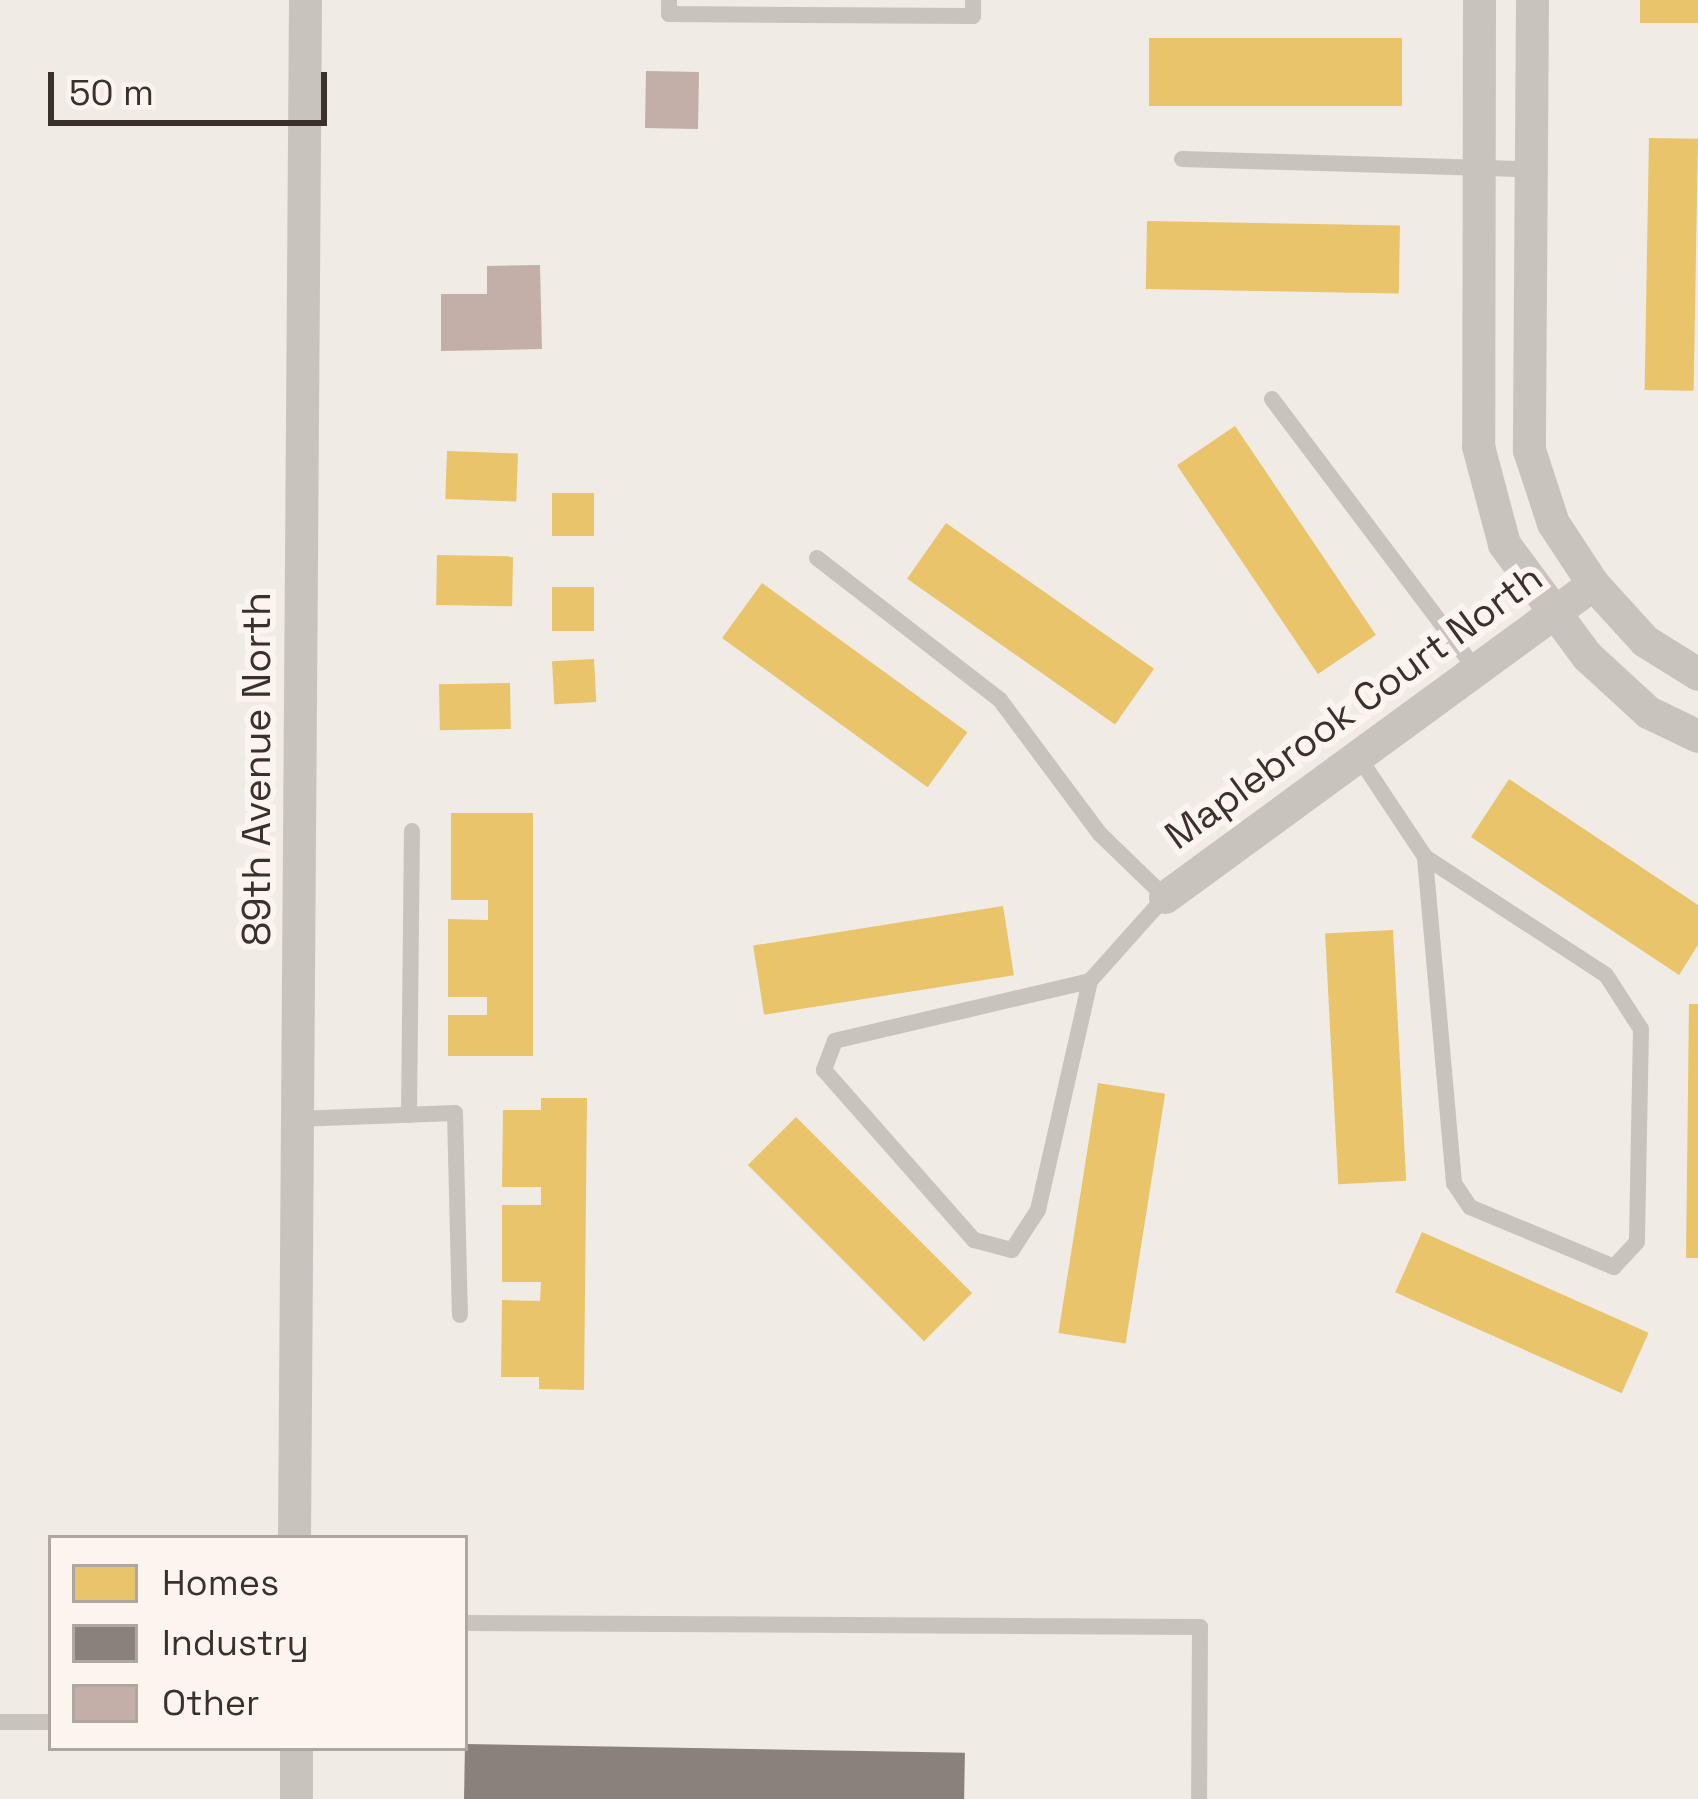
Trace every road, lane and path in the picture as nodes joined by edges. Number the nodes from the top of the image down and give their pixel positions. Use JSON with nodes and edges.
{"nodes":[{"id":1,"x":305,"y":0,"type":"edge"},
{"id":2,"x":669,"y":0,"type":"edge"},
{"id":3,"x":973,"y":0,"type":"edge"},
{"id":4,"x":1479,"y":0,"type":"edge"},
{"id":5,"x":1532,"y":0,"type":"edge"},
{"id":6,"x":1182,"y":159,"type":"dead end"},
{"id":7,"x":1478,"y":164,"type":"junction"},
{"id":8,"x":1529,"y":169,"type":"junction"},
{"id":9,"x":1272,"y":398,"type":"dead end"},
{"id":10,"x":818,"y":558,"type":"dead end"},
{"id":11,"x":1593,"y":584,"type":"junction"},
{"id":12,"x":1551,"y":615,"type":"junction"},
{"id":13,"x":1476,"y":670,"type":"junction"},
{"id":14,"x":1698,"y":674,"type":"edge"},
{"id":15,"x":1698,"y":736,"type":"edge"},
{"id":16,"x":1358,"y":756,"type":"junction"},
{"id":17,"x":412,"y":831,"type":"dead end"},
{"id":18,"x":1425,"y":857,"type":"junction"},
{"id":19,"x":1165,"y":897,"type":"junction"},
{"id":20,"x":1090,"y":981,"type":"junction"},
{"id":21,"x":409,"y":1115,"type":"junction"},
{"id":22,"x":296,"y":1119,"type":"junction"},
{"id":23,"x":460,"y":1316,"type":"dead end"},
{"id":24,"x":294,"y":1535,"type":"edge"},
{"id":25,"x":468,"y":1623,"type":"edge"},
{"id":26,"x":0,"y":1722,"type":"edge"},
{"id":27,"x":48,"y":1722,"type":"edge"},
{"id":28,"x":296,"y":1751,"type":"edge"},
{"id":29,"x":296,"y":1799,"type":"edge"},
{"id":30,"x":1199,"y":1799,"type":"edge"}],
"edges":[{"from":1,"to":22,"type":"street","name":"89th Avenue North"},
{"from":2,"to":3,"type":"lane"},
{"from":4,"to":7,"type":"street"},
{"from":5,"to":8,"type":"street"},
{"from":6,"to":7,"type":"lane"},
{"from":7,"to":8,"type":"lane"},
{"from":7,"to":12,"type":"street"},
{"from":8,"to":11,"type":"street"},
{"from":9,"to":13,"type":"lane"},
{"from":10,"to":19,"type":"lane"},
{"from":11,"to":12,"type":"street","name":"Maplebrook Court North"},
{"from":11,"to":14,"type":"street"},
{"from":12,"to":13,"type":"street","name":"Maplebrook Court North"},
{"from":12,"to":15,"type":"street"},
{"from":13,"to":16,"type":"street","name":"Maplebrook Court North"},
{"from":16,"to":18,"type":"lane"},
{"from":16,"to":19,"type":"street","name":"Maplebrook Court North"},
{"from":17,"to":21,"type":"lane"},
{"from":18,"to":18,"type":"lane"},
{"from":19,"to":20,"type":"lane"},
{"from":20,"to":20,"type":"lane"},
{"from":21,"to":22,"type":"lane"},
{"from":21,"to":23,"type":"lane"},
{"from":22,"to":24,"type":"street","name":"89th Avenue North"},
{"from":25,"to":30,"type":"lane"},
{"from":26,"to":27,"type":"lane"},
{"from":28,"to":29,"type":"street"}]}
